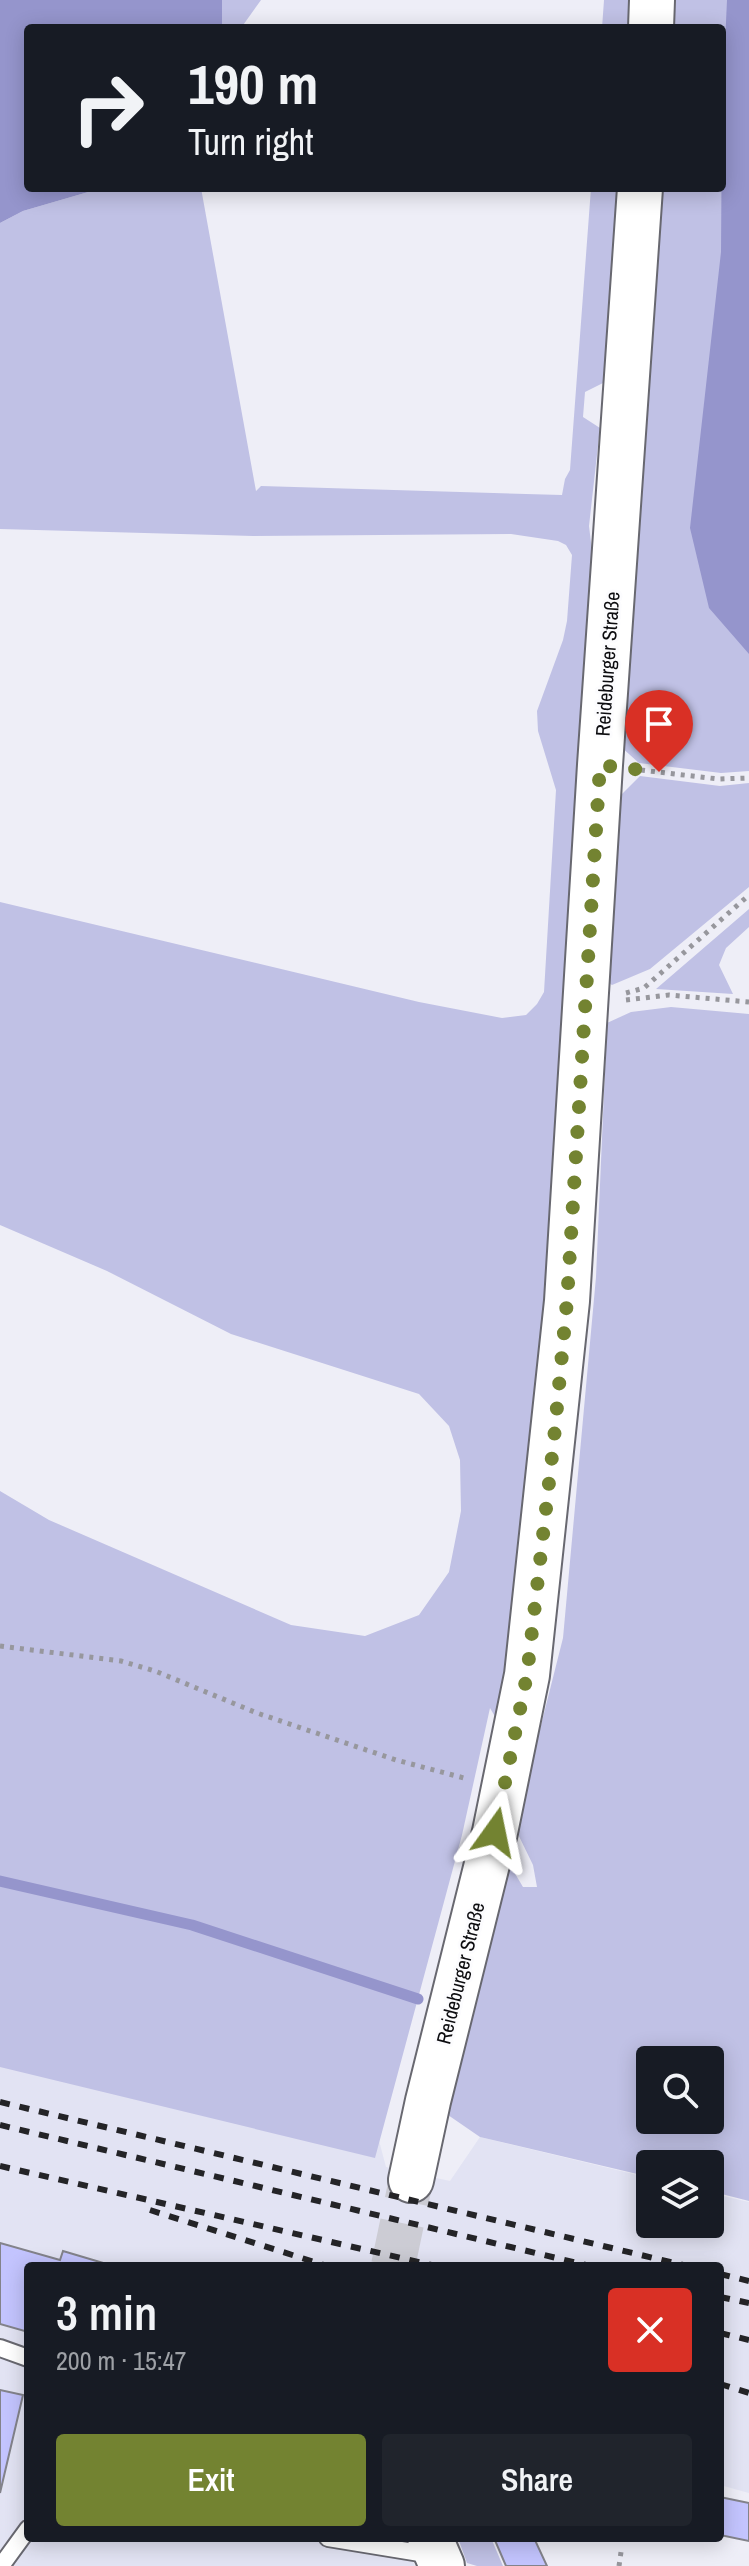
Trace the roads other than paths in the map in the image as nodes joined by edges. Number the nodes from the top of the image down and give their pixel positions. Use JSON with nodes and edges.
{"nodes":[{"id":1,"x":652,"y":0,"type":"edge"},
{"id":2,"x":651,"y":24,"type":"edge"},
{"id":3,"x":640,"y":192,"type":"edge"},
{"id":4,"x":411,"y":2180,"type":"tunnel mouth"},
{"id":5,"x":0,"y":2348,"type":"edge"},
{"id":6,"x":24,"y":2357,"type":"edge"},
{"id":7,"x":24,"y":2534,"type":"edge"},
{"id":8,"x":357,"y":2542,"type":"edge"},
{"id":9,"x":437,"y":2553,"type":"edge"},
{"id":10,"x":1,"y":2566,"type":"edge"}],
"edges":[{"from":1,"to":2,"type":"main road"},
{"from":3,"to":4,"type":"main road","name":"Reideburger Straße"},
{"from":5,"to":6,"type":"lane"},
{"from":7,"to":10,"type":"lane"},
{"from":8,"to":9,"type":"lane"}]}
